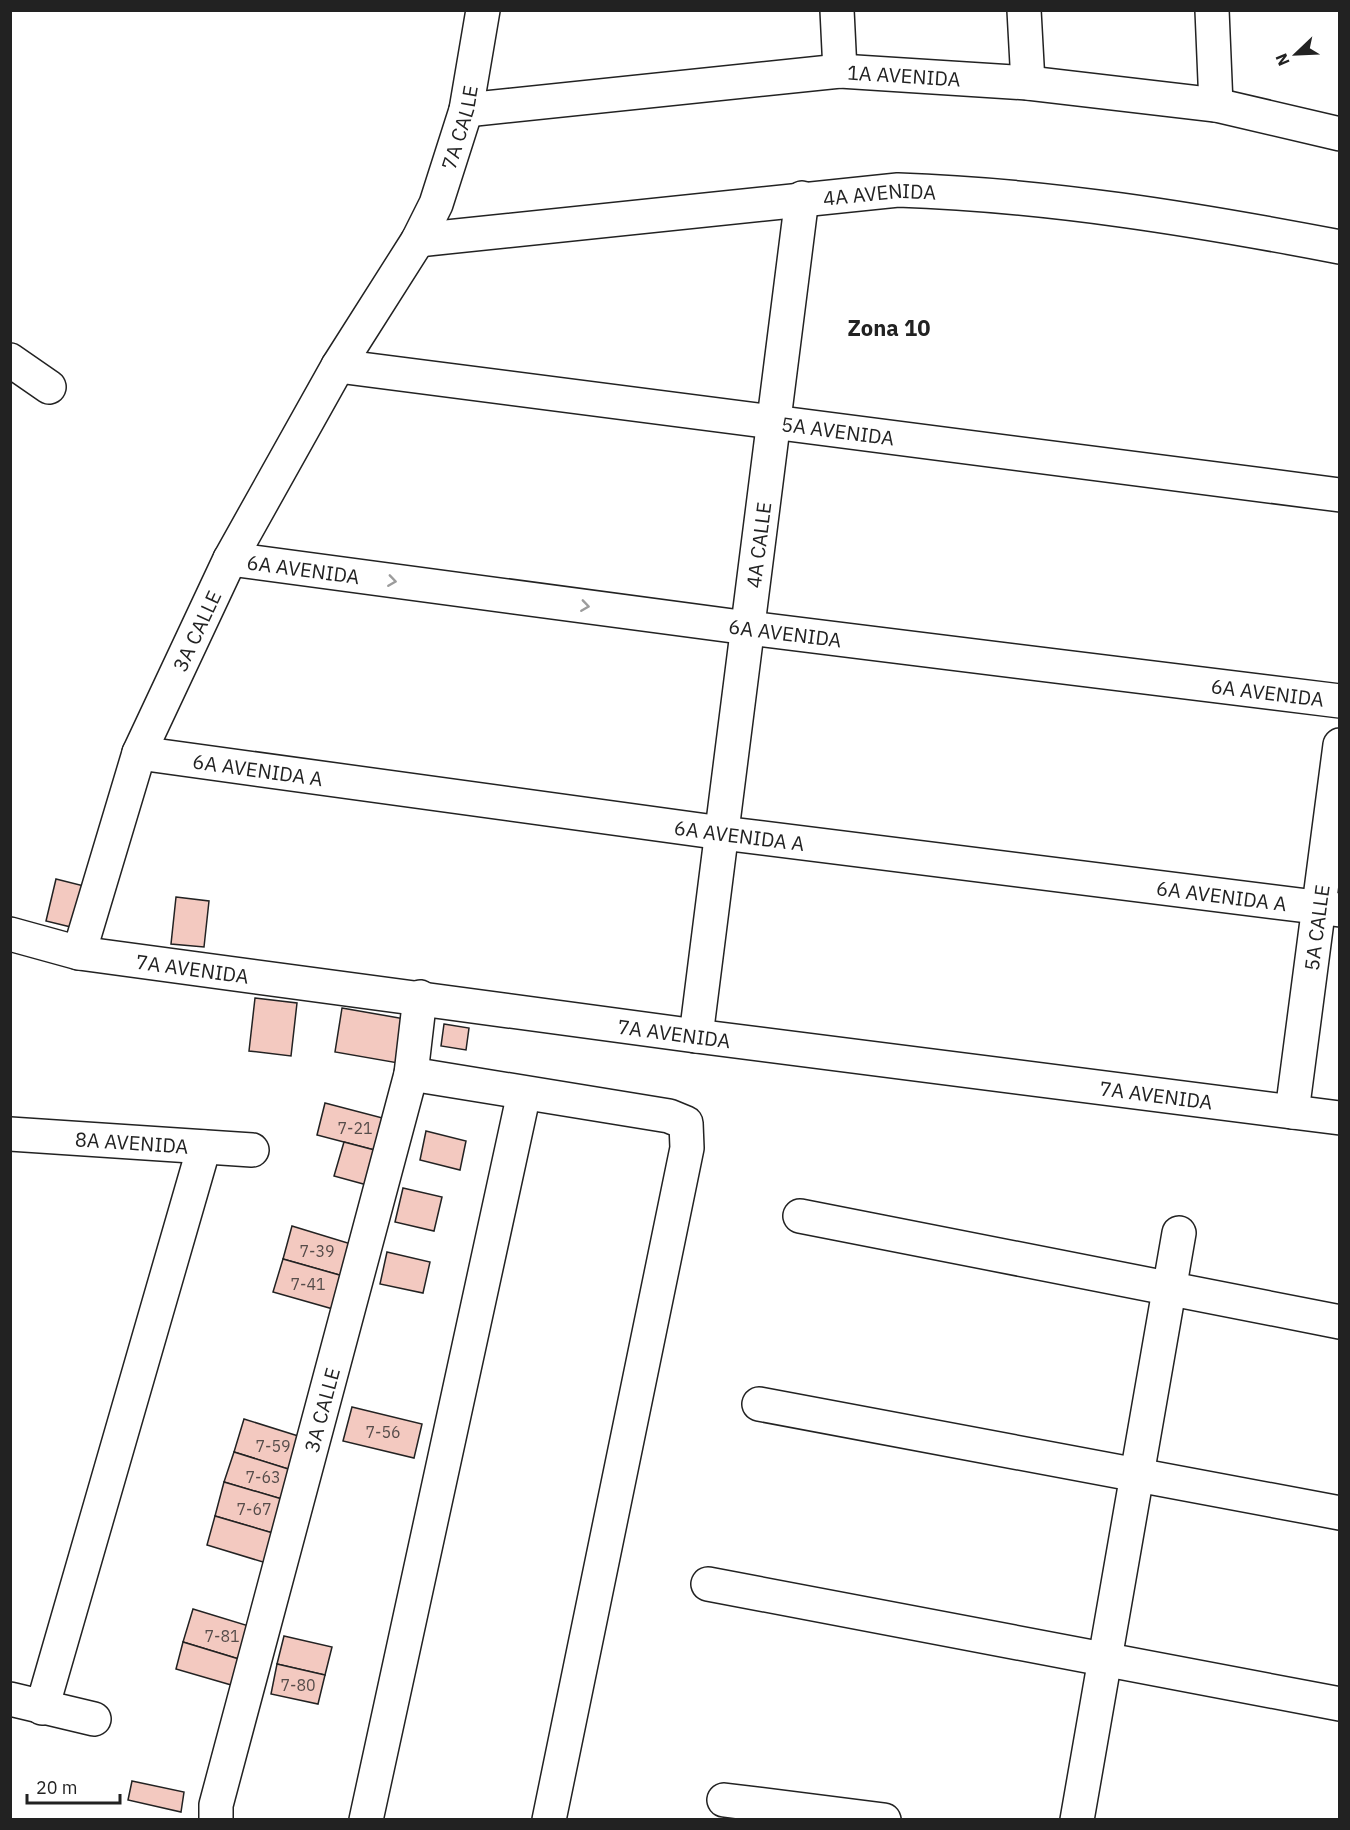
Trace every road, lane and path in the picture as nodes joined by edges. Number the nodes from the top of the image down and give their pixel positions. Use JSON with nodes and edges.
{"nodes":[{"id":1,"x":483,"y":10,"type":"edge"},
{"id":2,"x":837,"y":10,"type":"edge"},
{"id":3,"x":1024,"y":10,"type":"edge"},
{"id":4,"x":1212,"y":10,"type":"edge"},
{"id":5,"x":840,"y":71,"type":"junction"},
{"id":6,"x":1028,"y":83,"type":"junction"},
{"id":7,"x":1216,"y":105,"type":"junction"},
{"id":8,"x":466,"y":110,"type":"junction"},
{"id":9,"x":1340,"y":134,"type":"edge"},
{"id":10,"x":802,"y":198,"type":"junction"},
{"id":11,"x":418,"y":240,"type":"junction"},
{"id":12,"x":1340,"y":247,"type":"edge"},
{"id":13,"x":10,"y":360,"type":"edge"},
{"id":14,"x":338,"y":366,"type":"junction"},
{"id":15,"x":49,"y":387,"type":"dead end"},
{"id":16,"x":774,"y":421,"type":"junction"},
{"id":17,"x":1340,"y":495,"type":"edge"},
{"id":18,"x":230,"y":559,"type":"junction"},
{"id":19,"x":748,"y":628,"type":"junction"},
{"id":20,"x":1340,"y":701,"type":"edge"},
{"id":21,"x":1340,"y":745,"type":"edge"},
{"id":22,"x":139,"y":753,"type":"junction"},
{"id":23,"x":722,"y":833,"type":"junction"},
{"id":24,"x":1329,"y":909,"type":"edge"},
{"id":25,"x":10,"y":934,"type":"edge"},
{"id":26,"x":79,"y":953,"type":"junction"},
{"id":27,"x":420,"y":997,"type":"junction"},
{"id":28,"x":696,"y":1036,"type":"junction"},
{"id":29,"x":411,"y":1074,"type":"junction"},
{"id":30,"x":524,"y":1093,"type":"junction"},
{"id":31,"x":1292,"y":1112,"type":"junction"},
{"id":32,"x":1340,"y":1118,"type":"edge"},
{"id":33,"x":10,"y":1134,"type":"edge"},
{"id":34,"x":204,"y":1147,"type":"junction"},
{"id":35,"x":252,"y":1150,"type":"dead end"},
{"id":36,"x":800,"y":1216,"type":"dead end"},
{"id":37,"x":1179,"y":1233,"type":"dead end"},
{"id":38,"x":1170,"y":1289,"type":"junction"},
{"id":39,"x":1340,"y":1322,"type":"edge"},
{"id":40,"x":759,"y":1404,"type":"dead end"},
{"id":41,"x":1137,"y":1475,"type":"junction"},
{"id":42,"x":1340,"y":1514,"type":"edge"},
{"id":43,"x":708,"y":1584,"type":"dead end"},
{"id":44,"x":1105,"y":1659,"type":"junction"},
{"id":45,"x":10,"y":1700,"type":"edge"},
{"id":46,"x":1340,"y":1704,"type":"edge"},
{"id":47,"x":42,"y":1708,"type":"junction"},
{"id":48,"x":94,"y":1719,"type":"dead end"},
{"id":49,"x":724,"y":1800,"type":"dead end"},
{"id":50,"x":216,"y":1820,"type":"edge"},
{"id":51,"x":366,"y":1820,"type":"edge"},
{"id":52,"x":549,"y":1820,"type":"edge"},
{"id":53,"x":884,"y":1820,"type":"edge"},
{"id":54,"x":1077,"y":1820,"type":"edge"}],
"edges":[{"from":1,"to":8,"type":"street","name":"7A CALLE"},
{"from":2,"to":5,"type":"street"},
{"from":3,"to":6,"type":"street"},
{"from":4,"to":7,"type":"street"},
{"from":5,"to":6,"type":"street","name":"1A AVENIDA"},
{"from":5,"to":8,"type":"street","name":"1A AVENIDA"},
{"from":6,"to":7,"type":"street","name":"1A AVENIDA"},
{"from":7,"to":9,"type":"street","name":"1A AVENIDA"},
{"from":8,"to":11,"type":"street","name":"7A CALLE"},
{"from":10,"to":11,"type":"street","name":"4A AVENIDA"},
{"from":10,"to":12,"type":"street","name":"4A AVENIDA"},
{"from":10,"to":16,"type":"street","name":"4A CALLE"},
{"from":11,"to":14,"type":"street","name":"3A CALLE"},
{"from":13,"to":15,"type":"street"},
{"from":14,"to":16,"type":"street","name":"5A AVENIDA"},
{"from":14,"to":18,"type":"street","name":"3A CALLE"},
{"from":16,"to":17,"type":"street","name":"5A AVENIDA"},
{"from":16,"to":19,"type":"street","name":"4A CALLE"},
{"from":18,"to":19,"type":"street","name":"6A AVENIDA","one_way":true},
{"from":18,"to":22,"type":"street","name":"3A CALLE"},
{"from":19,"to":20,"type":"street","name":"6A AVENIDA"},
{"from":19,"to":23,"type":"street","name":"4A CALLE"},
{"from":21,"to":24,"type":"street","name":"5A CALLE"},
{"from":22,"to":23,"type":"street","name":"6A AVENIDA A"},
{"from":22,"to":26,"type":"street","name":"3A CALLE"},
{"from":23,"to":24,"type":"street","name":"6A AVENIDA A"},
{"from":23,"to":28,"type":"street","name":"4A CALLE"},
{"from":24,"to":31,"type":"street","name":"5A CALLE"},
{"from":25,"to":26,"type":"street","name":"7A AVENIDA"},
{"from":26,"to":27,"type":"street","name":"7A AVENIDA"},
{"from":27,"to":28,"type":"street","name":"7A AVENIDA"},
{"from":27,"to":29,"type":"street","name":"3A CALLE"},
{"from":28,"to":31,"type":"street","name":"7A AVENIDA"},
{"from":29,"to":30,"type":"street"},
{"from":29,"to":50,"type":"street","name":"3A CALLE"},
{"from":30,"to":51,"type":"street"},
{"from":30,"to":52,"type":"street"},
{"from":31,"to":32,"type":"street","name":"7A AVENIDA"},
{"from":33,"to":34,"type":"street","name":"8A AVENIDA"},
{"from":34,"to":35,"type":"street","name":"8A AVENIDA"},
{"from":34,"to":47,"type":"street"},
{"from":36,"to":38,"type":"street"},
{"from":37,"to":38,"type":"street"},
{"from":38,"to":39,"type":"street"},
{"from":38,"to":41,"type":"street"},
{"from":40,"to":41,"type":"street"},
{"from":41,"to":42,"type":"street"},
{"from":41,"to":44,"type":"street"},
{"from":43,"to":44,"type":"street"},
{"from":44,"to":46,"type":"street"},
{"from":44,"to":54,"type":"street"},
{"from":45,"to":47,"type":"street"},
{"from":47,"to":48,"type":"street"},
{"from":49,"to":53,"type":"street"}]}
